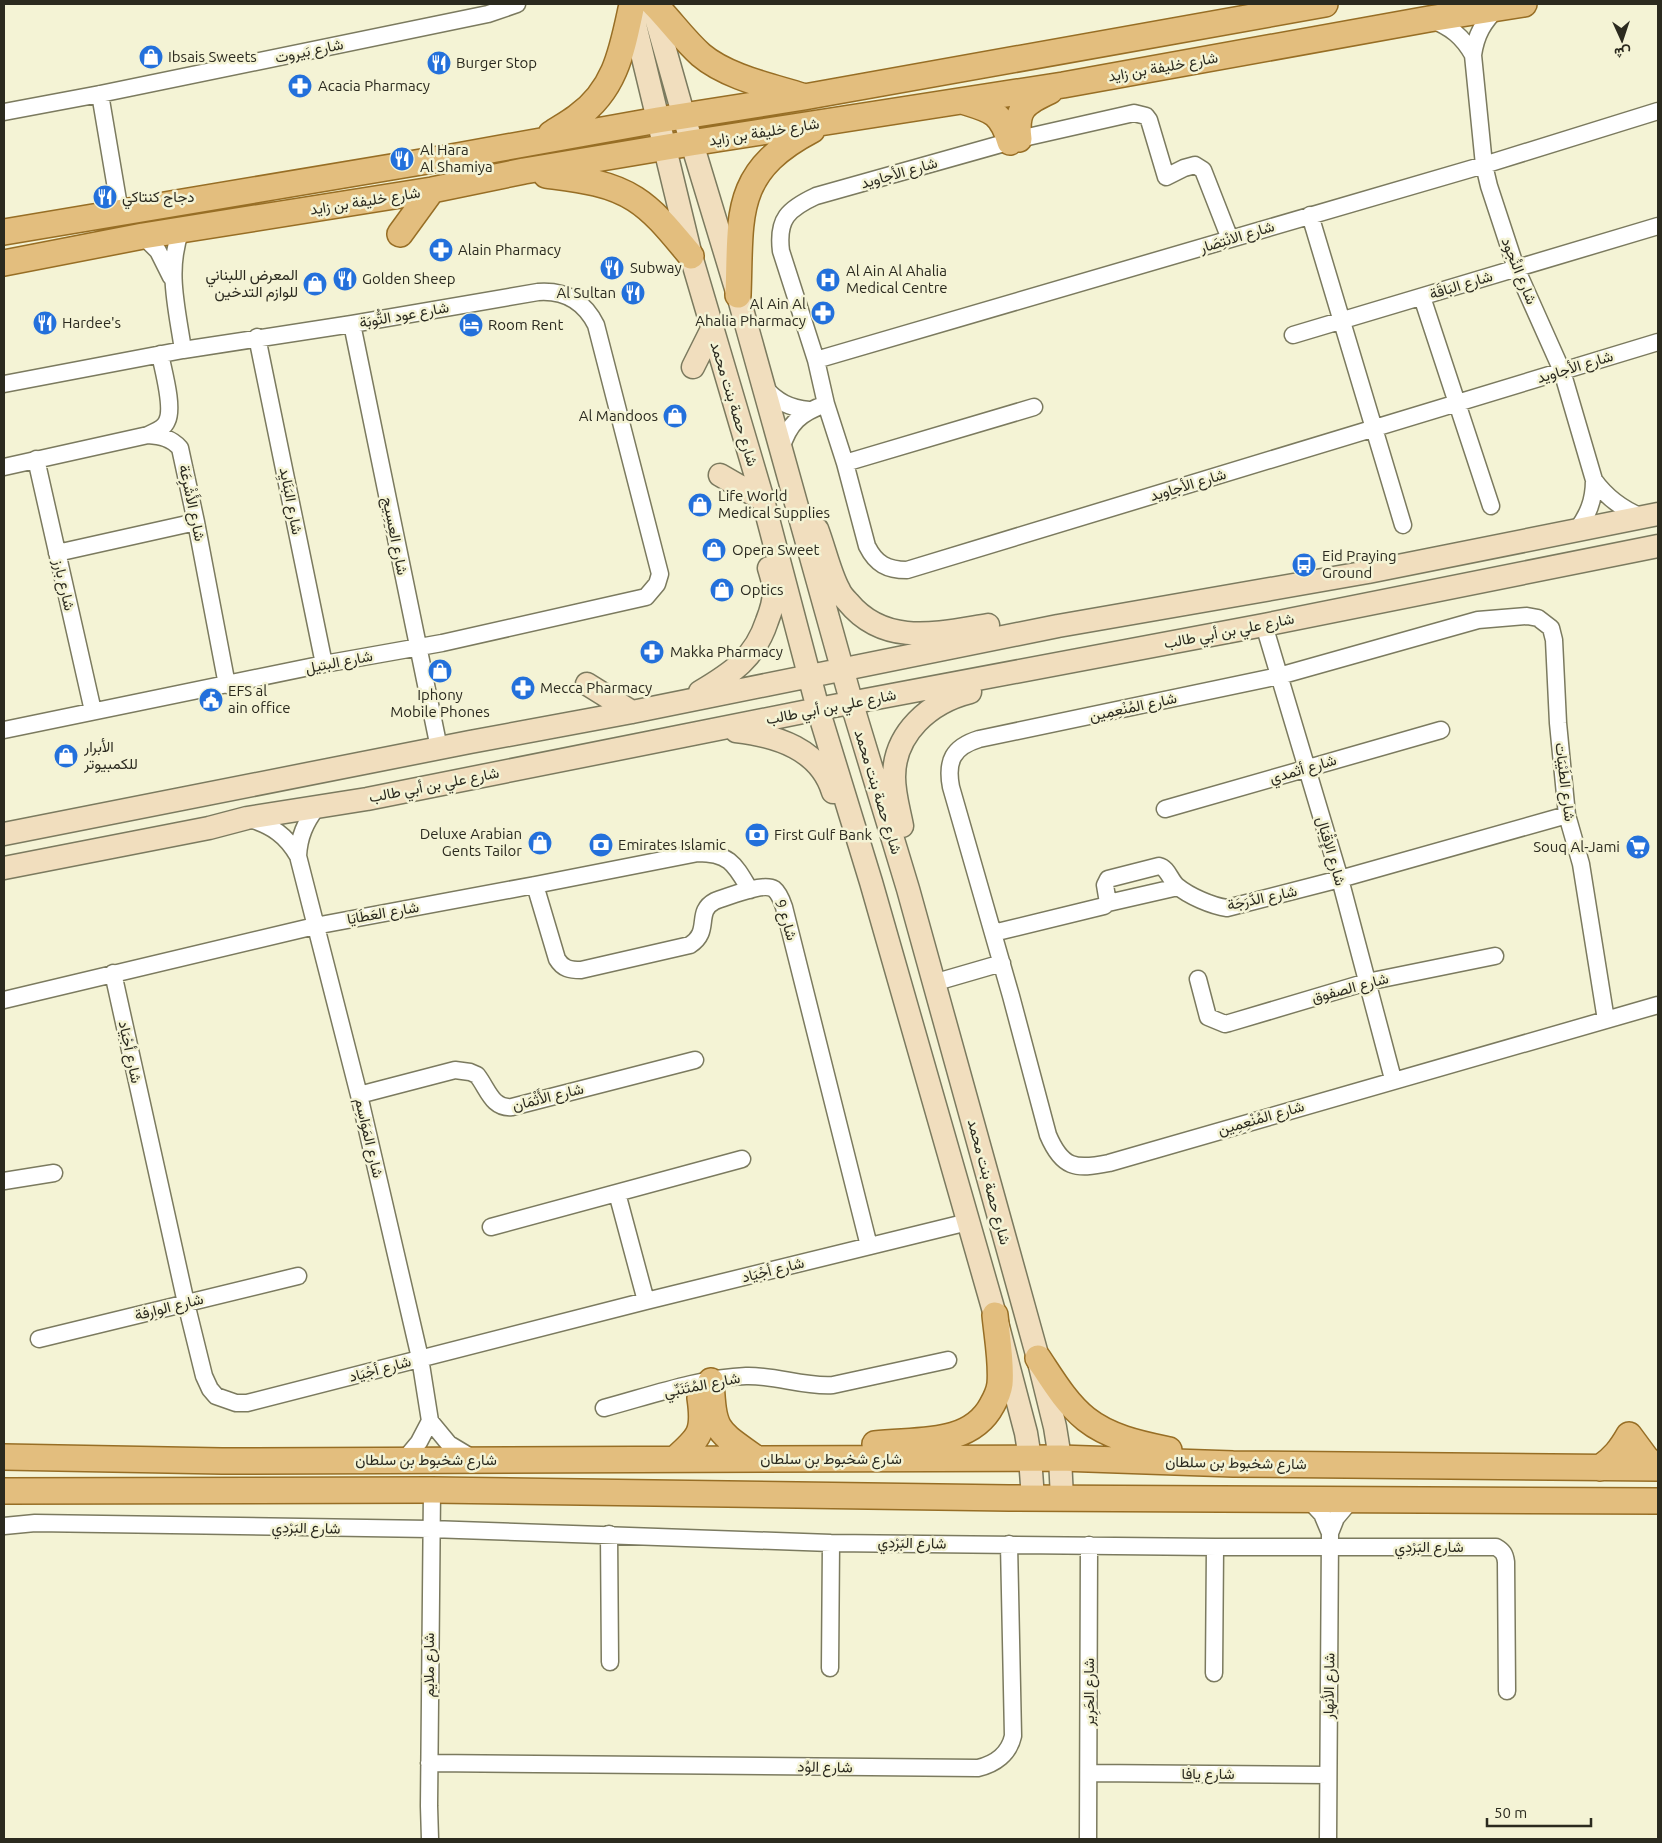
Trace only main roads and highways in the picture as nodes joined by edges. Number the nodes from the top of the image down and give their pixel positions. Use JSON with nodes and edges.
{"nodes":[{"id":1,"x":1325,"y":4,"type":"edge"},
{"id":2,"x":1524,"y":4,"type":"edge"},
{"id":3,"x":642,"y":5,"type":"edge"},
{"id":4,"x":1063,"y":85,"type":"junction"},
{"id":5,"x":804,"y":97,"type":"junction"},
{"id":6,"x":960,"y":101,"type":"junction"},
{"id":7,"x":684,"y":117,"type":"junction"},
{"id":8,"x":658,"y":120,"type":"junction"},
{"id":9,"x":825,"y":123,"type":"junction"},
{"id":10,"x":540,"y":140,"type":"junction"},
{"id":11,"x":692,"y":143,"type":"junction"},
{"id":12,"x":664,"y":148,"type":"junction"},
{"id":13,"x":524,"y":171,"type":"junction"},
{"id":14,"x":432,"y":190,"type":"junction"},
{"id":15,"x":4,"y":232,"type":"edge"},
{"id":16,"x":400,"y":234,"type":"dead end"},
{"id":17,"x":691,"y":256,"type":"junction"},
{"id":18,"x":4,"y":263,"type":"edge"},
{"id":19,"x":738,"y":295,"type":"junction"},
{"id":20,"x":712,"y":329,"type":"junction"},
{"id":21,"x":693,"y":367,"type":"dead end"},
{"id":22,"x":720,"y":474,"type":"dead end"},
{"id":23,"x":790,"y":482,"type":"junction"},
{"id":24,"x":763,"y":500,"type":"junction"},
{"id":25,"x":1650,"y":516,"type":"edge"},
{"id":26,"x":1658,"y":546,"type":"edge"},
{"id":27,"x":1058,"y":626,"type":"junction"},
{"id":28,"x":1058,"y":663,"type":"junction"},
{"id":29,"x":842,"y":669,"type":"junction"},
{"id":30,"x":810,"y":676,"type":"junction"},
{"id":31,"x":587,"y":684,"type":"dead end"},
{"id":32,"x":684,"y":701,"type":"junction"},
{"id":33,"x":852,"y":704,"type":"junction"},
{"id":34,"x":818,"y":709,"type":"junction"},
{"id":35,"x":632,"y":712,"type":"junction"},
{"id":36,"x":612,"y":750,"type":"junction"},
{"id":37,"x":4,"y":834,"type":"edge"},
{"id":38,"x":864,"y":862,"type":"junction"},
{"id":39,"x":4,"y":868,"type":"edge"},
{"id":40,"x":908,"y":889,"type":"junction"},
{"id":41,"x":995,"y":1315,"type":"junction"},
{"id":42,"x":1038,"y":1358,"type":"junction"},
{"id":43,"x":4,"y":1457,"type":"edge"},
{"id":44,"x":1030,"y":1458,"type":"junction"},
{"id":45,"x":1060,"y":1458,"type":"junction"},
{"id":46,"x":675,"y":1459,"type":"junction"},
{"id":47,"x":757,"y":1459,"type":"junction"},
{"id":48,"x":832,"y":1459,"type":"junction"},
{"id":49,"x":1233,"y":1464,"type":"junction"},
{"id":50,"x":1316,"y":1465,"type":"junction"},
{"id":51,"x":1600,"y":1468,"type":"junction"},
{"id":52,"x":1658,"y":1468,"type":"edge"},
{"id":53,"x":4,"y":1491,"type":"edge"},
{"id":54,"x":1033,"y":1498,"type":"junction"},
{"id":55,"x":1062,"y":1498,"type":"junction"},
{"id":56,"x":1098,"y":1498,"type":"junction"},
{"id":57,"x":1658,"y":1500,"type":"edge"}],
"edges":[{"from":1,"to":5,"type":"main road","name":"شارع خليفة بن زايد"},
{"from":2,"to":4,"type":"main road","name":"شارع خليفة بن زايد"},
{"from":3,"to":5,"type":"main road"},
{"from":3,"to":7,"type":"main road","name":"شارع حصة بنت محمد"},
{"from":3,"to":8,"type":"main road","name":"شارع حصة بنت محمد"},
{"from":3,"to":10,"type":"main road"},
{"from":4,"to":6,"type":"main road","name":"شارع خليفة بن زايد"},
{"from":4,"to":6,"type":"main road"},
{"from":5,"to":7,"type":"main road","name":"شارع خليفة بن زايد"},
{"from":6,"to":9,"type":"main road","name":"شارع خليفة بن زايد"},
{"from":7,"to":8,"type":"main road","name":"شارع خليفة بن زايد"},
{"from":7,"to":11,"type":"main road","name":"شارع حصة بنت محمد"},
{"from":8,"to":10,"type":"main road","name":"شارع خليفة بن زايد"},
{"from":8,"to":12,"type":"main road","name":"شارع حصة بنت محمد"},
{"from":9,"to":11,"type":"main road","name":"شارع خليفة بن زايد"},
{"from":9,"to":19,"type":"main road"},
{"from":10,"to":15,"type":"main road","name":"شارع خليفة بن زايد"},
{"from":11,"to":12,"type":"main road","name":"شارع خليفة بن زايد"},
{"from":11,"to":19,"type":"main road","name":"شارع حصة بنت محمد"},
{"from":12,"to":13,"type":"main road","name":"شارع خليفة بن زايد"},
{"from":12,"to":17,"type":"main road","name":"شارع حصة بنت محمد"},
{"from":13,"to":14,"type":"main road","name":"شارع خليفة بن زايد"},
{"from":13,"to":17,"type":"main road"},
{"from":14,"to":16,"type":"main road"},
{"from":14,"to":18,"type":"main road","name":"شارع خليفة بن زايد"},
{"from":17,"to":20,"type":"main road","name":"شارع حصة بنت محمد"},
{"from":19,"to":23,"type":"main road","name":"شارع حصة بنت محمد"},
{"from":20,"to":21,"type":"main road"},
{"from":20,"to":24,"type":"main road","name":"شارع حصة بنت محمد"},
{"from":22,"to":24,"type":"main road"},
{"from":23,"to":27,"type":"main road"},
{"from":23,"to":29,"type":"main road","name":"شارع حصة بنت محمد"},
{"from":24,"to":30,"type":"main road","name":"شارع حصة بنت محمد"},
{"from":24,"to":32,"type":"main road"},
{"from":25,"to":27,"type":"main road"},
{"from":26,"to":28,"type":"main road","name":"شارع علي بن أبي طالب"},
{"from":27,"to":29,"type":"main road"},
{"from":28,"to":33,"type":"main road","name":"شارع علي بن أبي طالب"},
{"from":28,"to":40,"type":"main road"},
{"from":29,"to":30,"type":"main road"},
{"from":29,"to":33,"type":"main road","name":"شارع حصة بنت محمد"},
{"from":30,"to":32,"type":"main road"},
{"from":30,"to":34,"type":"main road","name":"شارع حصة بنت محمد"},
{"from":31,"to":35,"type":"main road"},
{"from":32,"to":35,"type":"main road"},
{"from":33,"to":34,"type":"main road","name":"شارع علي بن أبي طالب"},
{"from":33,"to":40,"type":"main road","name":"شارع حصة بنت محمد"},
{"from":34,"to":36,"type":"main road","name":"شارع علي بن أبي طالب"},
{"from":34,"to":38,"type":"main road","name":"شارع حصة بنت محمد"},
{"from":35,"to":37,"type":"main road"},
{"from":36,"to":38,"type":"main road"},
{"from":36,"to":39,"type":"main road","name":"شارع علي بن أبي طالب"},
{"from":38,"to":41,"type":"main road","name":"شارع حصة بنت محمد"},
{"from":40,"to":42,"type":"main road","name":"شارع حصة بنت محمد"},
{"from":41,"to":44,"type":"main road","name":"شارع حصة بنت محمد"},
{"from":41,"to":48,"type":"main road"},
{"from":42,"to":45,"type":"main road","name":"شارع حصة بنت محمد"},
{"from":42,"to":49,"type":"main road"},
{"from":43,"to":46,"type":"main road","name":"شارع شخبوط بن سلطان"},
{"from":44,"to":45,"type":"main road","name":"شارع شخبوط بن سلطان"},
{"from":44,"to":48,"type":"main road","name":"شارع شخبوط بن سلطان"},
{"from":44,"to":54,"type":"main road","name":"شارع حصة بنت محمد"},
{"from":45,"to":49,"type":"main road","name":"شارع شخبوط بن سلطان"},
{"from":45,"to":55,"type":"main road","name":"شارع حصة بنت محمد"},
{"from":46,"to":47,"type":"main road","name":"شارع شخبوط بن سلطان"},
{"from":46,"to":47,"type":"main road"},
{"from":47,"to":48,"type":"main road","name":"شارع شخبوط بن سلطان"},
{"from":49,"to":50,"type":"main road","name":"شارع شخبوط بن سلطان"},
{"from":50,"to":51,"type":"main road","name":"شارع شخبوط بن سلطان"},
{"from":50,"to":56,"type":"main road"},
{"from":51,"to":52,"type":"main road","name":"شارع شخبوط بن سلطان"},
{"from":51,"to":52,"type":"main road"},
{"from":53,"to":54,"type":"main road","name":"شارع شخبوط بن سلطان"},
{"from":54,"to":55,"type":"main road","name":"شارع شخبوط بن سلطان"},
{"from":55,"to":56,"type":"main road","name":"شارع شخبوط بن سلطان"},
{"from":56,"to":57,"type":"main road","name":"شارع شخبوط بن سلطان"}]}
